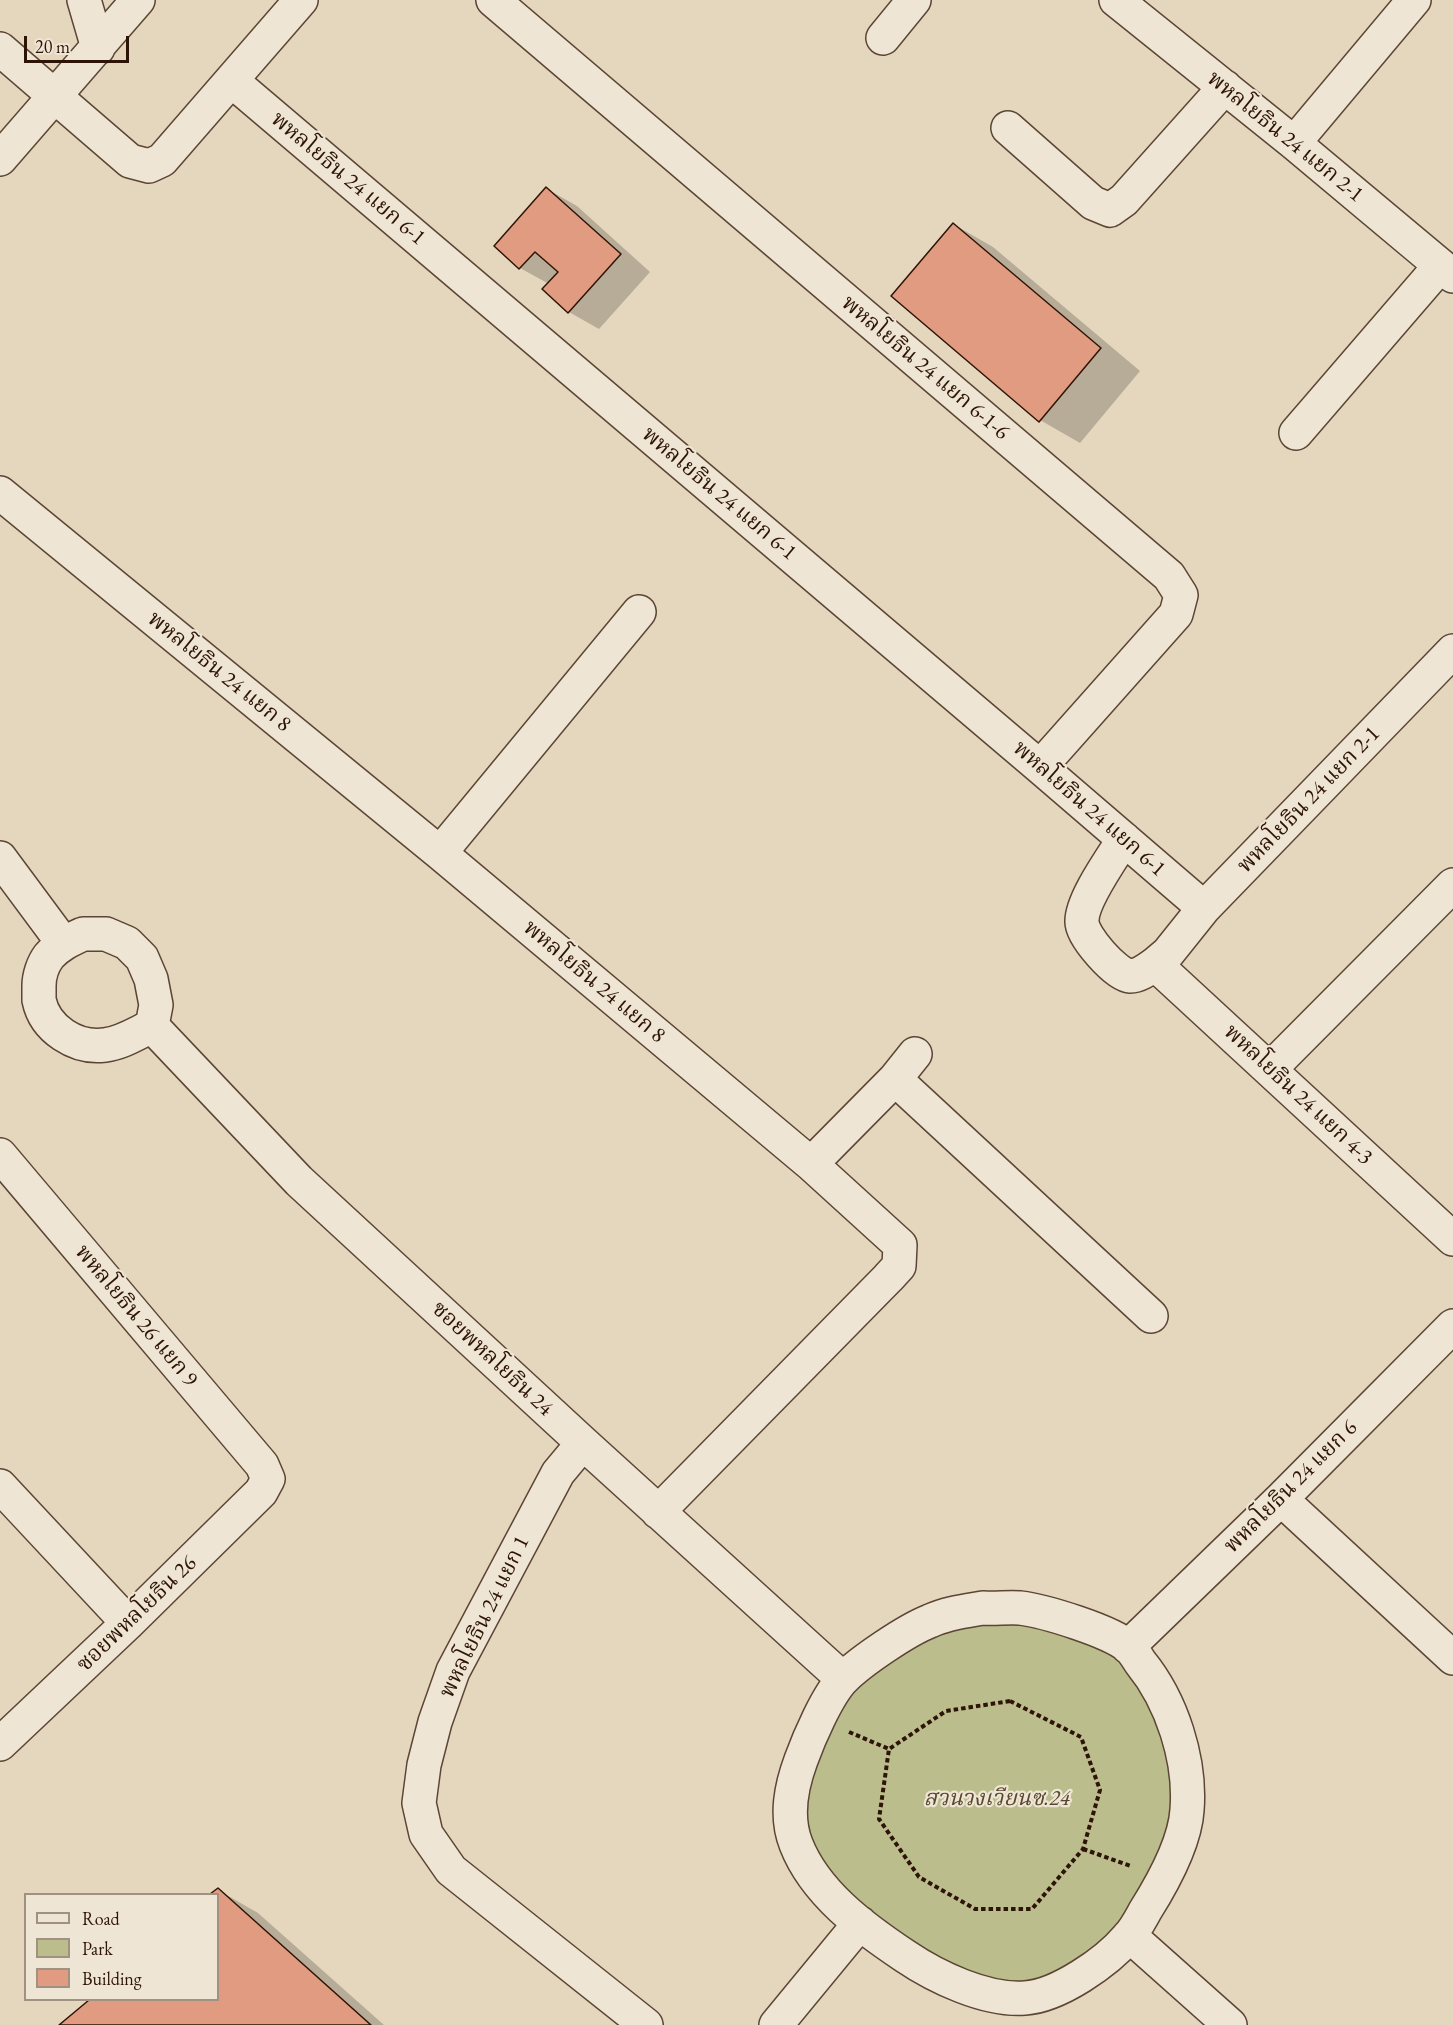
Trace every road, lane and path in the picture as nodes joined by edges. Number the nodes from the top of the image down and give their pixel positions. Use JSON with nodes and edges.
{"nodes":[{"id":1,"x":84,"y":0,"type":"edge"},
{"id":2,"x":138,"y":0,"type":"edge"},
{"id":3,"x":301,"y":0,"type":"edge"},
{"id":4,"x":493,"y":0,"type":"edge"},
{"id":5,"x":914,"y":0,"type":"edge"},
{"id":6,"x":1116,"y":0,"type":"edge"},
{"id":7,"x":1414,"y":0,"type":"edge"},
{"id":8,"x":883,"y":38,"type":"dead end"},
{"id":9,"x":98,"y":48,"type":"junction"},
{"id":10,"x":0,"y":49,"type":"edge"},
{"id":11,"x":232,"y":81,"type":"junction"},
{"id":12,"x":1225,"y":87,"type":"junction"},
{"id":13,"x":56,"y":97,"type":"junction"},
{"id":14,"x":1008,"y":128,"type":"dead end"},
{"id":15,"x":1294,"y":143,"type":"junction"},
{"id":16,"x":0,"y":159,"type":"edge"},
{"id":17,"x":1447,"y":271,"type":"edge"},
{"id":18,"x":1296,"y":433,"type":"dead end"},
{"id":19,"x":0,"y":493,"type":"edge"},
{"id":20,"x":639,"y":612,"type":"dead end"},
{"id":21,"x":1453,"y":651,"type":"edge"},
{"id":22,"x":1040,"y":766,"type":"junction"},
{"id":23,"x":1124,"y":839,"type":"junction"},
{"id":24,"x":440,"y":853,"type":"junction"},
{"id":25,"x":0,"y":858,"type":"edge"},
{"id":26,"x":1453,"y":885,"type":"edge"},
{"id":27,"x":1204,"y":908,"type":"junction"},
{"id":28,"x":63,"y":943,"type":"junction"},
{"id":29,"x":1161,"y":958,"type":"junction"},
{"id":30,"x":152,"y":1026,"type":"junction"},
{"id":31,"x":1270,"y":1069,"type":"junction"},
{"id":32,"x":0,"y":1155,"type":"edge"},
{"id":33,"x":812,"y":1164,"type":"junction"},
{"id":34,"x":1453,"y":1239,"type":"edge"},
{"id":35,"x":1150,"y":1316,"type":"dead end"},
{"id":36,"x":1453,"y":1326,"type":"edge"},
{"id":37,"x":583,"y":1443,"type":"junction"},
{"id":38,"x":268,"y":1479,"type":"joint"},
{"id":39,"x":0,"y":1486,"type":"edge"},
{"id":40,"x":1281,"y":1499,"type":"junction"},
{"id":41,"x":658,"y":1512,"type":"junction"},
{"id":42,"x":128,"y":1623,"type":"junction"},
{"id":43,"x":1128,"y":1647,"type":"junction"},
{"id":44,"x":1453,"y":1658,"type":"edge"},
{"id":45,"x":843,"y":1679,"type":"junction"},
{"id":46,"x":819,"y":1719,"type":"junction"},
{"id":47,"x":0,"y":1744,"type":"edge"},
{"id":48,"x":890,"y":1749,"type":"junction"},
{"id":49,"x":1083,"y":1849,"type":"junction"},
{"id":50,"x":1166,"y":1878,"type":"junction"},
{"id":51,"x":860,"y":1923,"type":"junction"},
{"id":52,"x":1130,"y":1936,"type":"junction"},
{"id":53,"x":646,"y":2025,"type":"edge"},
{"id":54,"x":776,"y":2025,"type":"edge"},
{"id":55,"x":1230,"y":2025,"type":"edge"}],
"edges":[{"from":1,"to":9,"type":"street"},
{"from":2,"to":9,"type":"street"},
{"from":3,"to":11,"type":"street"},
{"from":4,"to":22,"type":"street","name":"พหลโยธิน 24 แยก 6-1-6"},
{"from":5,"to":8,"type":"street"},
{"from":6,"to":12,"type":"street","name":"พหลโยธิน 24 แยก 2-1"},
{"from":7,"to":15,"type":"street"},
{"from":9,"to":13,"type":"street"},
{"from":10,"to":13,"type":"street"},
{"from":11,"to":13,"type":"street"},
{"from":11,"to":22,"type":"street","name":"พหลโยธิน 24 แยก 6-1"},
{"from":12,"to":14,"type":"street"},
{"from":12,"to":15,"type":"street","name":"พหลโยธิน 24 แยก 2-1"},
{"from":13,"to":16,"type":"street"},
{"from":15,"to":17,"type":"street","name":"พหลโยธิน 24 แยก 2-1"},
{"from":17,"to":18,"type":"street"},
{"from":19,"to":24,"type":"street","name":"พหลโยธิน 24 แยก 8"},
{"from":20,"to":24,"type":"street"},
{"from":21,"to":27,"type":"street","name":"พหลโยธิน 24 แยก 2-1"},
{"from":22,"to":23,"type":"street","name":"พหลโยธิน 24 แยก 6-1"},
{"from":23,"to":27,"type":"street","name":"พหลโยธิน 24 แยก 6-1"},
{"from":23,"to":29,"type":"street"},
{"from":24,"to":33,"type":"street","name":"พหลโยธิน 24 แยก 8"},
{"from":25,"to":28,"type":"street"},
{"from":26,"to":31,"type":"street"},
{"from":27,"to":29,"type":"street","name":"พหลโยธิน 24 แยก 2-1"},
{"from":28,"to":30,"type":"street"},
{"from":28,"to":30,"type":"street"},
{"from":29,"to":31,"type":"street","name":"พหลโยธิน 24 แยก 4-3"},
{"from":30,"to":37,"type":"street","name":"ซอยพหลโยธิน 24"},
{"from":31,"to":34,"type":"street","name":"พหลโยธิน 24 แยก 4-3"},
{"from":32,"to":38,"type":"street","name":"พหลโยธิน 26 แยก 9"},
{"from":33,"to":35,"type":"street"},
{"from":33,"to":41,"type":"street","name":"พหลโยธิน 24 แยก 8"},
{"from":36,"to":40,"type":"street","name":"พหลโยธิน 24 แยก 6"},
{"from":37,"to":41,"type":"street","name":"ซอยพหลโยธิน 24"},
{"from":37,"to":53,"type":"street","name":"พหลโยธิน 24 แยก 1"},
{"from":38,"to":42,"type":"street","name":"ซอยพหลโยธิน 26"},
{"from":39,"to":42,"type":"street"},
{"from":40,"to":43,"type":"street","name":"พหลโยธิน 24 แยก 6"},
{"from":40,"to":44,"type":"street"},
{"from":41,"to":45,"type":"street","name":"ซอยพหลโยธิน 24"},
{"from":42,"to":47,"type":"street","name":"ซอยพหลโยธิน 26"},
{"from":43,"to":45,"type":"street"},
{"from":43,"to":50,"type":"street"},
{"from":45,"to":46,"type":"street"},
{"from":46,"to":48,"type":"path"},
{"from":46,"to":51,"type":"street"},
{"from":48,"to":49,"type":"path"},
{"from":48,"to":49,"type":"path"},
{"from":49,"to":50,"type":"path"},
{"from":50,"to":52,"type":"street"},
{"from":51,"to":52,"type":"street"},
{"from":51,"to":54,"type":"street"},
{"from":52,"to":55,"type":"street"}]}
